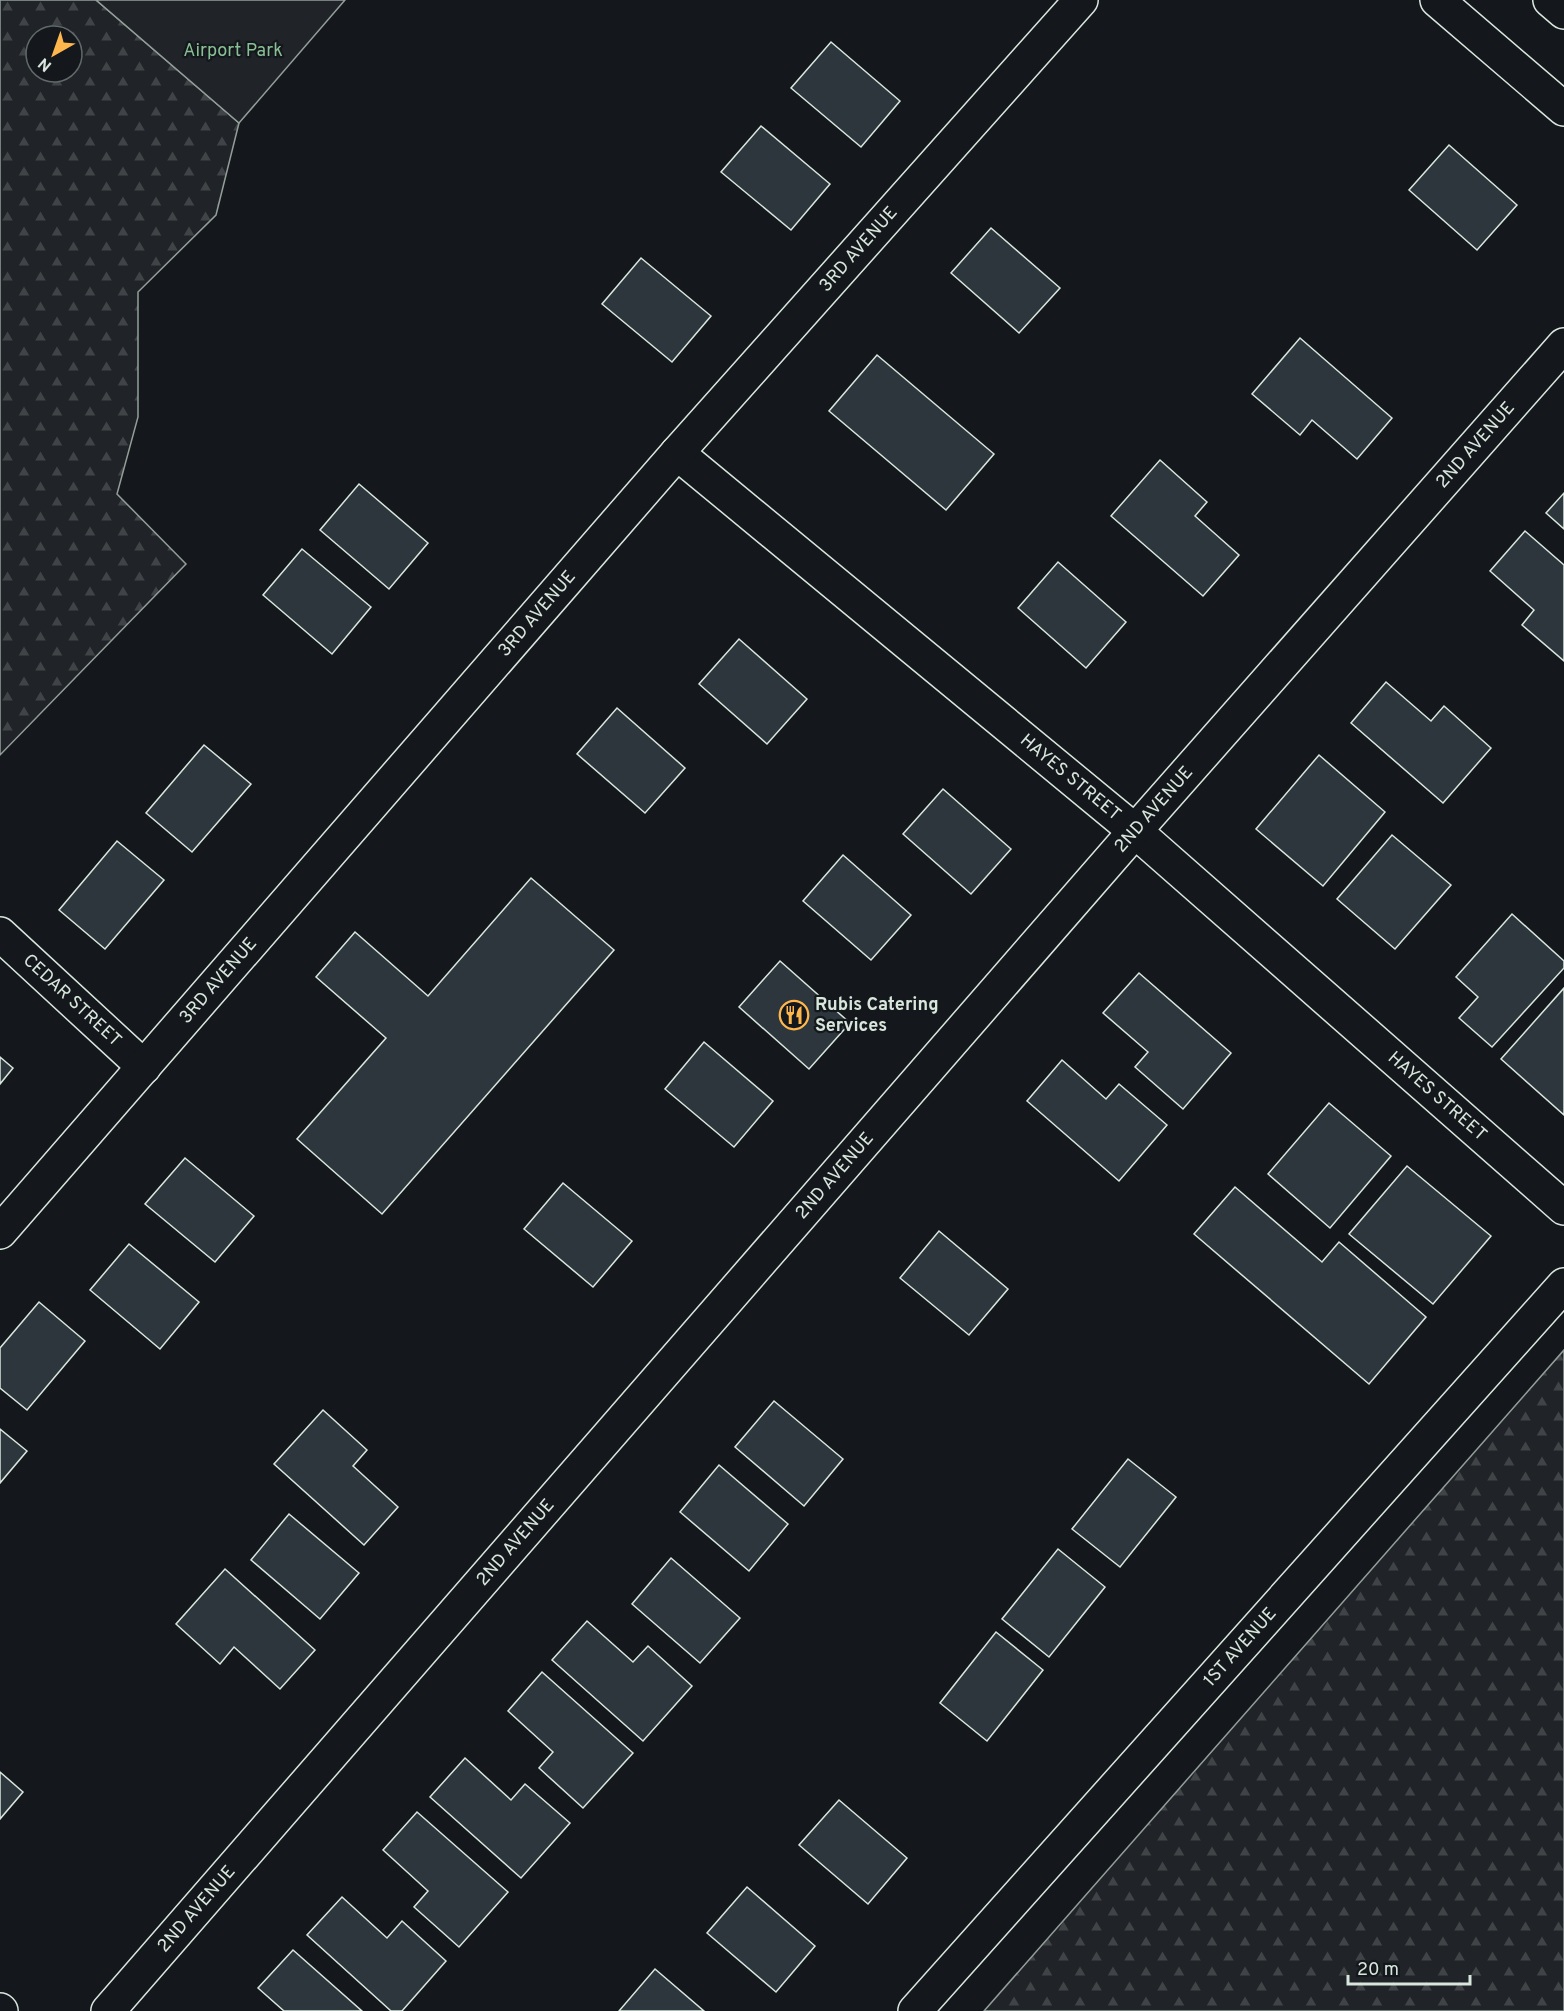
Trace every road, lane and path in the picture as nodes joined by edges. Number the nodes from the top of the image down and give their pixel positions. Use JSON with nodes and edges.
{"nodes":[{"id":1,"x":1081,"y":0,"type":"edge"},
{"id":2,"x":1437,"y":0,"type":"edge"},
{"id":3,"x":1550,"y":0,"type":"edge"},
{"id":4,"x":1564,"y":12,"type":"edge"},
{"id":5,"x":1564,"y":109,"type":"edge"},
{"id":6,"x":1564,"y":345,"type":"edge"},
{"id":7,"x":677,"y":453,"type":"junction"},
{"id":8,"x":1135,"y":831,"type":"junction"},
{"id":9,"x":0,"y":934,"type":"edge"},
{"id":10,"x":144,"y":1067,"type":"junction"},
{"id":11,"x":1564,"y":1208,"type":"edge"},
{"id":12,"x":0,"y":1232,"type":"edge"},
{"id":13,"x":1564,"y":1285,"type":"edge"},
{"id":14,"x":108,"y":2011,"type":"edge"},
{"id":15,"x":915,"y":2011,"type":"edge"}],
"edges":[{"from":1,"to":7,"type":"street","name":"3RD AVENUE"},
{"from":2,"to":5,"type":"street"},
{"from":3,"to":4,"type":"street"},
{"from":6,"to":8,"type":"street","name":"2ND AVENUE"},
{"from":7,"to":8,"type":"street","name":"HAYES STREET"},
{"from":7,"to":10,"type":"street","name":"3RD AVENUE"},
{"from":8,"to":11,"type":"street","name":"HAYES STREET"},
{"from":8,"to":14,"type":"street","name":"2ND AVENUE"},
{"from":9,"to":10,"type":"street","name":"CEDAR STREET"},
{"from":10,"to":12,"type":"street","name":"3RD AVENUE"},
{"from":13,"to":15,"type":"street","name":"1ST AVENUE"}]}
